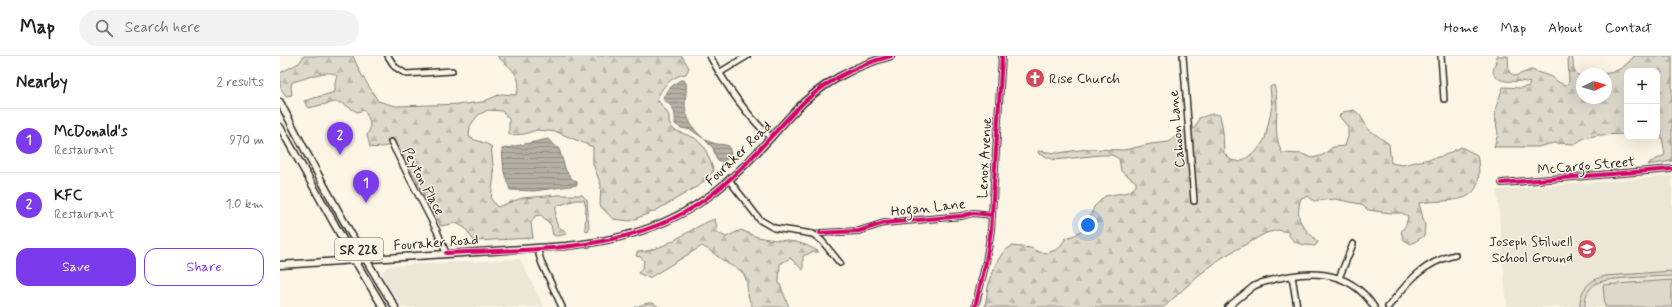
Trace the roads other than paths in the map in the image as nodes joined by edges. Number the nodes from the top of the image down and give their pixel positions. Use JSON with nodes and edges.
{"nodes":[{"id":1,"x":388,"y":56,"type":"edge"},
{"id":2,"x":710,"y":56,"type":"edge"},
{"id":3,"x":748,"y":56,"type":"edge"},
{"id":4,"x":891,"y":56,"type":"edge"},
{"id":5,"x":1002,"y":56,"type":"edge"},
{"id":6,"x":1183,"y":56,"type":"edge"},
{"id":7,"x":1441,"y":56,"type":"edge"},
{"id":8,"x":452,"y":71,"type":"dead end"},
{"id":9,"x":719,"y":73,"type":"junction"},
{"id":10,"x":1444,"y":98,"type":"dead end"},
{"id":11,"x":280,"y":102,"type":"edge"},
{"id":12,"x":280,"y":127,"type":"edge"},
{"id":13,"x":770,"y":138,"type":"junction"},
{"id":14,"x":391,"y":142,"type":"dead end"},
{"id":15,"x":1672,"y":169,"type":"edge"},
{"id":16,"x":729,"y":180,"type":"junction"},
{"id":17,"x":1502,"y":183,"type":"dead end"},
{"id":18,"x":1194,"y":201,"type":"dead end"},
{"id":19,"x":992,"y":215,"type":"junction"},
{"id":20,"x":820,"y":233,"type":"dead end"},
{"id":21,"x":1353,"y":244,"type":"dead end"},
{"id":22,"x":537,"y":248,"type":"junction"},
{"id":23,"x":446,"y":253,"type":"junction"},
{"id":24,"x":1455,"y":255,"type":"dead end"},
{"id":25,"x":364,"y":258,"type":"junction"},
{"id":26,"x":354,"y":259,"type":"junction"},
{"id":27,"x":840,"y":263,"type":"dead end"},
{"id":28,"x":280,"y":265,"type":"edge"},
{"id":29,"x":1292,"y":276,"type":"junction"},
{"id":30,"x":1339,"y":278,"type":"junction"},
{"id":31,"x":383,"y":307,"type":"edge"},
{"id":32,"x":396,"y":307,"type":"edge"},
{"id":33,"x":562,"y":307,"type":"edge"},
{"id":34,"x":975,"y":307,"type":"edge"},
{"id":35,"x":1228,"y":307,"type":"edge"},
{"id":36,"x":1297,"y":307,"type":"edge"},
{"id":37,"x":1374,"y":307,"type":"edge"},
{"id":38,"x":1388,"y":307,"type":"edge"}],
"edges":[{"from":1,"to":8,"type":"street"},
{"from":2,"to":9,"type":"street"},
{"from":3,"to":9,"type":"street"},
{"from":4,"to":13,"type":"main road","name":"Fouraker Road"},
{"from":5,"to":19,"type":"street","name":"Lenox Avenue"},
{"from":6,"to":18,"type":"street","name":"Cahoon Lane"},
{"from":7,"to":10,"type":"street"},
{"from":9,"to":13,"type":"street"},
{"from":11,"to":25,"type":"main road","number":"SR 228"},
{"from":12,"to":26,"type":"main road","number":"SR 228"},
{"from":13,"to":16,"type":"main road","name":"Fouraker Road"},
{"from":14,"to":23,"type":"street","name":"Peyton Place"},
{"from":15,"to":17,"type":"street","name":"McCargo Street"},
{"from":16,"to":22,"type":"main road","name":"Fouraker Road"},
{"from":16,"to":27,"type":"street"},
{"from":19,"to":20,"type":"street","name":"Hogan Lane"},
{"from":19,"to":34,"type":"street","name":"Lenox Avenue"},
{"from":21,"to":30,"type":"street"},
{"from":22,"to":23,"type":"main road","name":"Fouraker Road"},
{"from":22,"to":33,"type":"street"},
{"from":23,"to":25,"type":"main road","name":"Fouraker Road"},
{"from":24,"to":38,"type":"street"},
{"from":25,"to":26,"type":"main road","name":"Fouraker Road"},
{"from":25,"to":32,"type":"main road","number":"SR 228"},
{"from":26,"to":28,"type":"main road","name":"Fouraker Road"},
{"from":26,"to":31,"type":"main road","number":"SR 228"},
{"from":29,"to":30,"type":"street"},
{"from":29,"to":35,"type":"street"},
{"from":29,"to":36,"type":"street"},
{"from":30,"to":37,"type":"street"}]}
